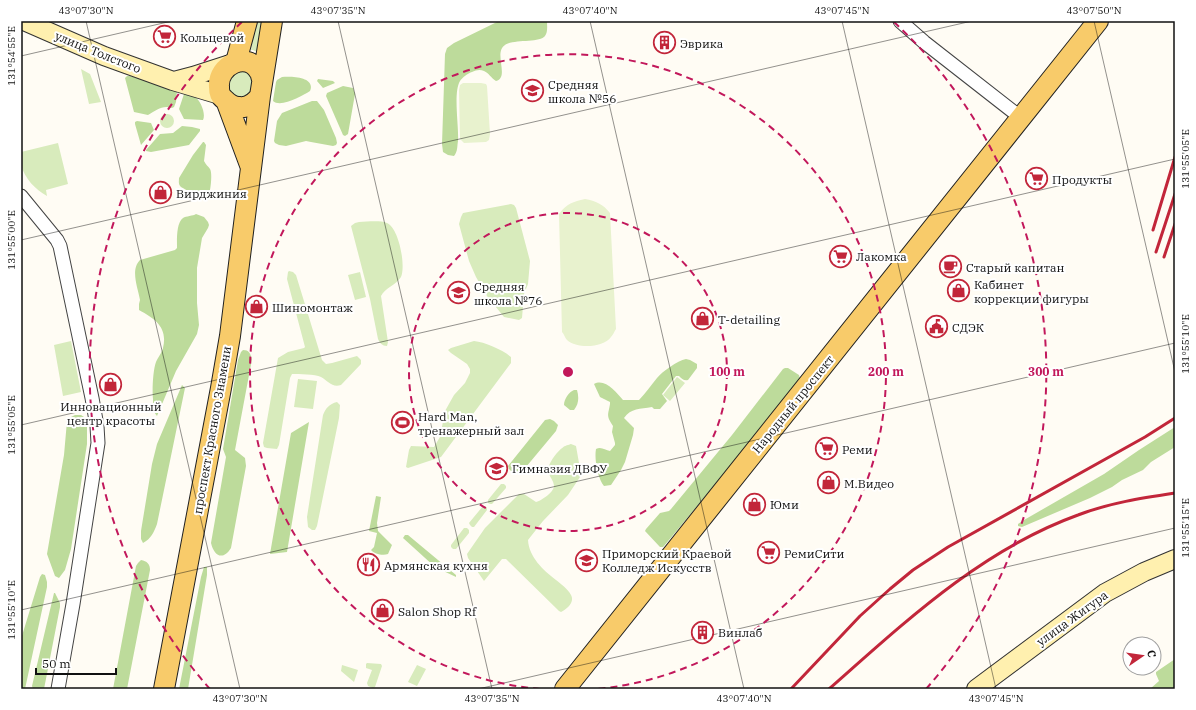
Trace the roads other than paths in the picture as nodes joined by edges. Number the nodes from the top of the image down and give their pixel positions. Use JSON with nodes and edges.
{"nodes":[{"id":1,"x":24,"y":21,"type":"edge"},
{"id":2,"x":247,"y":21,"type":"edge"},
{"id":3,"x":272,"y":21,"type":"edge"},
{"id":4,"x":900,"y":21,"type":"edge"},
{"id":5,"x":1098,"y":21,"type":"edge"},
{"id":6,"x":233,"y":63,"type":"junction"},
{"id":7,"x":173,"y":81,"type":"junction"},
{"id":8,"x":261,"y":88,"type":"junction"},
{"id":9,"x":224,"y":99,"type":"junction"},
{"id":10,"x":1020,"y":117,"type":"junction"},
{"id":11,"x":251,"y":168,"type":"junction"},
{"id":12,"x":21,"y":196,"type":"edge"},
{"id":13,"x":1175,"y":559,"type":"edge"},
{"id":14,"x":58,"y":689,"type":"edge"},
{"id":15,"x":164,"y":689,"type":"edge"},
{"id":16,"x":565,"y":689,"type":"edge"},
{"id":17,"x":976,"y":689,"type":"edge"}],
"edges":[{"from":1,"to":7,"type":"main road","name":"улица Толстого"},
{"from":2,"to":6,"type":"main road","name":"проспект Красного Знамени"},
{"from":3,"to":8,"type":"main road","name":"проспект Красного Знамени"},
{"from":4,"to":10,"type":"street"},
{"from":5,"to":10,"type":"main road","name":"Народный проспект"},
{"from":6,"to":7,"type":"main road"},
{"from":6,"to":8,"type":"main road"},
{"from":6,"to":9,"type":"main road","name":"проспект Красного Знамени"},
{"from":7,"to":9,"type":"main road","name":"улица Толстого"},
{"from":8,"to":9,"type":"main road"},
{"from":8,"to":11,"type":"main road","name":"проспект Красного Знамени"},
{"from":9,"to":11,"type":"main road","name":"проспект Красного Знамени"},
{"from":10,"to":16,"type":"main road","name":"Народный проспект"},
{"from":11,"to":15,"type":"main road","name":"проспект Красного Знамени"},
{"from":12,"to":14,"type":"street"},
{"from":13,"to":17,"type":"main road","name":"улица Жигура"}]}
